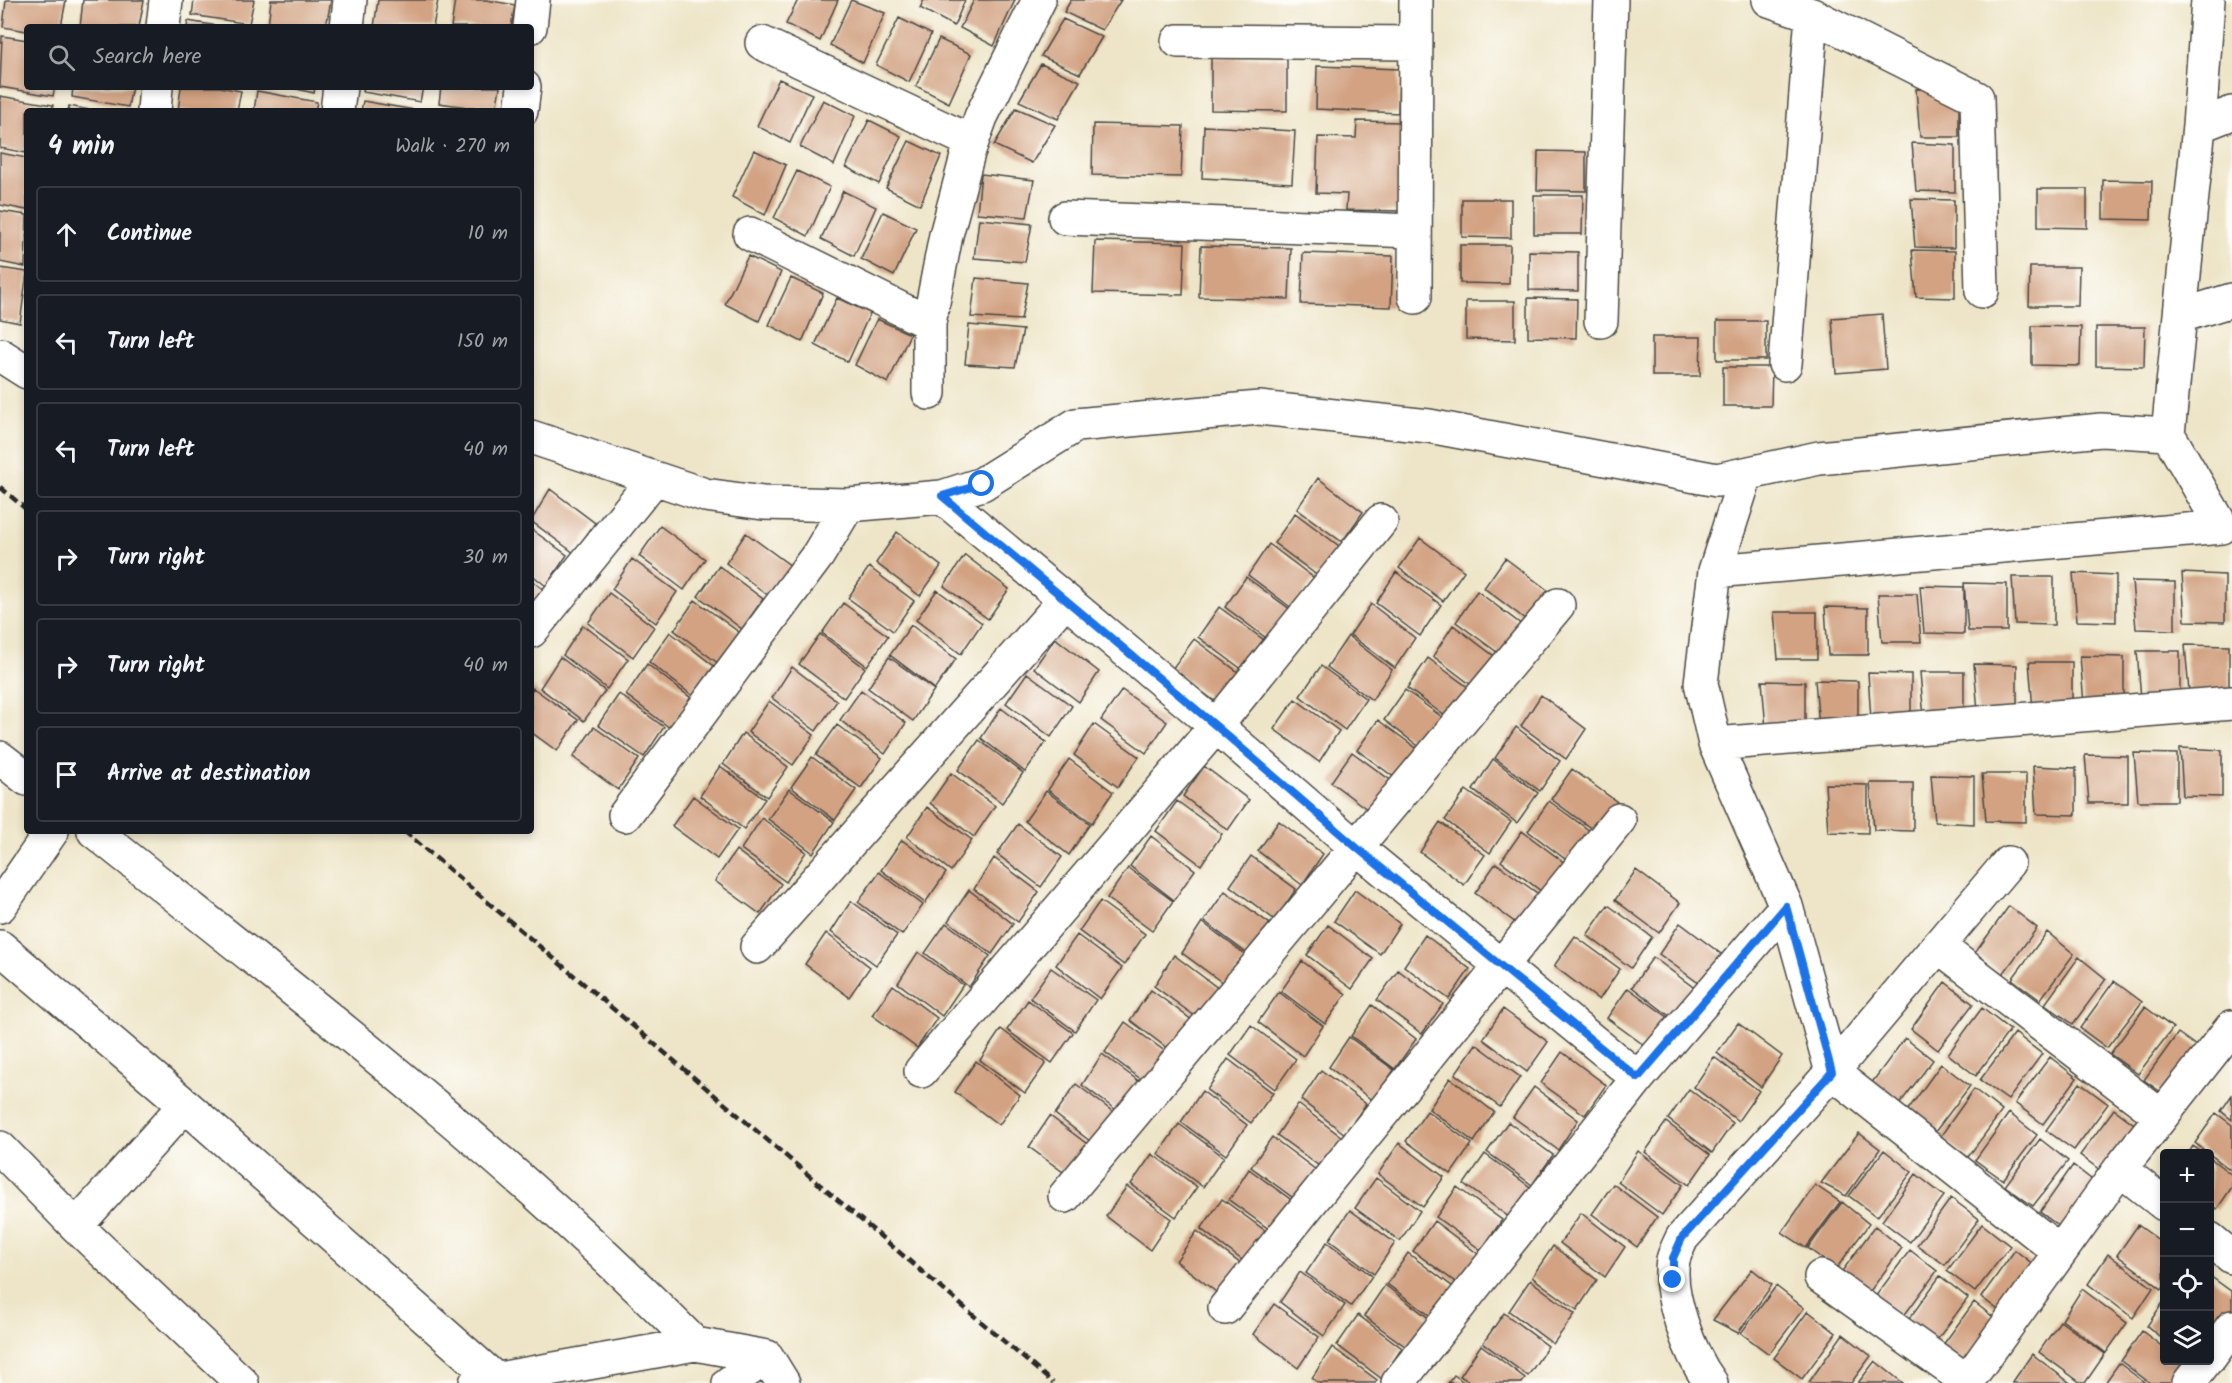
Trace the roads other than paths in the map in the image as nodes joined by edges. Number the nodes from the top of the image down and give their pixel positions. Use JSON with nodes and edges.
{"nodes":[{"id":1,"x":166,"y":0,"type":"edge"},
{"id":2,"x":350,"y":0,"type":"edge"},
{"id":3,"x":533,"y":0,"type":"edge"},
{"id":4,"x":1039,"y":0,"type":"edge"},
{"id":5,"x":1416,"y":0,"type":"edge"},
{"id":6,"x":1611,"y":0,"type":"edge"},
{"id":7,"x":1769,"y":0,"type":"edge"},
{"id":8,"x":2208,"y":0,"type":"edge"},
{"id":9,"x":1812,"y":15,"type":"junction"},
{"id":10,"x":163,"y":24,"type":"edge"},
{"id":11,"x":346,"y":24,"type":"edge"},
{"id":12,"x":530,"y":24,"type":"edge"},
{"id":13,"x":1178,"y":41,"type":"dead end"},
{"id":14,"x":762,"y":43,"type":"dead end"},
{"id":15,"x":1416,"y":43,"type":"junction"},
{"id":16,"x":156,"y":90,"type":"edge"},
{"id":17,"x":340,"y":90,"type":"edge"},
{"id":18,"x":524,"y":90,"type":"edge"},
{"id":19,"x":154,"y":108,"type":"edge"},
{"id":20,"x":337,"y":108,"type":"edge"},
{"id":21,"x":521,"y":108,"type":"edge"},
{"id":22,"x":2232,"y":113,"type":"edge"},
{"id":23,"x":2199,"y":126,"type":"junction"},
{"id":24,"x":972,"y":142,"type":"junction"},
{"id":25,"x":1065,"y":218,"type":"dead end"},
{"id":26,"x":1414,"y":231,"type":"junction"},
{"id":27,"x":750,"y":234,"type":"dead end"},
{"id":28,"x":1982,"y":291,"type":"dead end"},
{"id":29,"x":1415,"y":297,"type":"dead end"},
{"id":30,"x":2232,"y":300,"type":"edge"},
{"id":31,"x":2180,"y":316,"type":"junction"},
{"id":32,"x":1601,"y":321,"type":"dead end"},
{"id":33,"x":929,"y":323,"type":"junction"},
{"id":34,"x":0,"y":355,"type":"edge"},
{"id":35,"x":1785,"y":364,"type":"dead end"},
{"id":36,"x":24,"y":370,"type":"edge"},
{"id":37,"x":929,"y":393,"type":"dead end"},
{"id":38,"x":2168,"y":434,"type":"junction"},
{"id":39,"x":534,"y":438,"type":"edge"},
{"id":40,"x":1746,"y":474,"type":"junction"},
{"id":41,"x":654,"y":479,"type":"junction"},
{"id":42,"x":942,"y":496,"type":"junction"},
{"id":43,"x":2220,"y":497,"type":"edge"},
{"id":44,"x":848,"y":506,"type":"junction"},
{"id":45,"x":1382,"y":520,"type":"dead end"},
{"id":46,"x":1715,"y":570,"type":"junction"},
{"id":47,"x":1065,"y":600,"type":"junction"},
{"id":48,"x":1558,"y":605,"type":"dead end"},
{"id":49,"x":534,"y":627,"type":"edge"},
{"id":50,"x":2232,"y":703,"type":"edge"},
{"id":51,"x":1216,"y":726,"type":"junction"},
{"id":52,"x":1715,"y":744,"type":"junction"},
{"id":53,"x":0,"y":758,"type":"edge"},
{"id":54,"x":24,"y":777,"type":"edge"},
{"id":55,"x":625,"y":815,"type":"dead end"},
{"id":56,"x":1619,"y":820,"type":"dead end"},
{"id":57,"x":50,"y":834,"type":"edge"},
{"id":58,"x":98,"y":834,"type":"edge"},
{"id":59,"x":1357,"y":848,"type":"junction"},
{"id":60,"x":2008,"y":864,"type":"dead end"},
{"id":61,"x":0,"y":906,"type":"edge"},
{"id":62,"x":1786,"y":906,"type":"junction"},
{"id":63,"x":1938,"y":946,"type":"junction"},
{"id":64,"x":0,"y":947,"type":"edge"},
{"id":65,"x":757,"y":947,"type":"dead end"},
{"id":66,"x":1502,"y":965,"type":"junction"},
{"id":67,"x":2232,"y":1027,"type":"edge"},
{"id":68,"x":921,"y":1071,"type":"dead end"},
{"id":69,"x":1832,"y":1072,"type":"junction"},
{"id":70,"x":1638,"y":1078,"type":"junction"},
{"id":71,"x":185,"y":1105,"type":"junction"},
{"id":72,"x":2161,"y":1116,"type":"junction"},
{"id":73,"x":0,"y":1148,"type":"edge"},
{"id":74,"x":2120,"y":1169,"type":"junction"},
{"id":75,"x":1065,"y":1196,"type":"dead end"},
{"id":76,"x":2163,"y":1203,"type":"edge"},
{"id":77,"x":76,"y":1226,"type":"junction"},
{"id":78,"x":2214,"y":1242,"type":"edge"},
{"id":79,"x":2060,"y":1252,"type":"junction"},
{"id":80,"x":2232,"y":1257,"type":"edge"},
{"id":81,"x":1821,"y":1277,"type":"dead end"},
{"id":82,"x":1225,"y":1308,"type":"dead end"},
{"id":83,"x":2232,"y":1328,"type":"edge"},
{"id":84,"x":695,"y":1344,"type":"junction"},
{"id":85,"x":2214,"y":1352,"type":"edge"},
{"id":86,"x":2202,"y":1365,"type":"edge"},
{"id":87,"x":775,"y":1370,"type":"edge"},
{"id":88,"x":485,"y":1381,"type":"edge"},
{"id":89,"x":1966,"y":1382,"type":"edge"},
{"id":90,"x":242,"y":1383,"type":"edge"},
{"id":91,"x":729,"y":1383,"type":"edge"},
{"id":92,"x":1398,"y":1383,"type":"edge"},
{"id":93,"x":1711,"y":1383,"type":"edge"},
{"id":94,"x":2189,"y":1383,"type":"edge"}],
"edges":[{"from":1,"to":10,"type":"street"},
{"from":2,"to":11,"type":"street"},
{"from":3,"to":12,"type":"street"},
{"from":4,"to":24,"type":"street"},
{"from":5,"to":15,"type":"street"},
{"from":6,"to":32,"type":"street"},
{"from":7,"to":9,"type":"street"},
{"from":8,"to":23,"type":"street"},
{"from":9,"to":28,"type":"street"},
{"from":9,"to":35,"type":"street"},
{"from":13,"to":15,"type":"street"},
{"from":14,"to":24,"type":"street"},
{"from":15,"to":26,"type":"street"},
{"from":16,"to":19,"type":"street"},
{"from":17,"to":20,"type":"street"},
{"from":18,"to":21,"type":"street"},
{"from":22,"to":23,"type":"street"},
{"from":23,"to":31,"type":"street"},
{"from":24,"to":33,"type":"street"},
{"from":25,"to":26,"type":"street"},
{"from":26,"to":29,"type":"street"},
{"from":27,"to":33,"type":"street"},
{"from":30,"to":31,"type":"street"},
{"from":31,"to":38,"type":"street"},
{"from":33,"to":37,"type":"street"},
{"from":34,"to":36,"type":"street"},
{"from":38,"to":40,"type":"street"},
{"from":38,"to":43,"type":"street"},
{"from":39,"to":41,"type":"street"},
{"from":40,"to":42,"type":"street"},
{"from":40,"to":46,"type":"street"},
{"from":41,"to":44,"type":"street"},
{"from":41,"to":49,"type":"street"},
{"from":42,"to":44,"type":"street"},
{"from":42,"to":47,"type":"street"},
{"from":43,"to":46,"type":"street"},
{"from":44,"to":55,"type":"street"},
{"from":45,"to":51,"type":"street"},
{"from":46,"to":52,"type":"street"},
{"from":47,"to":51,"type":"street"},
{"from":47,"to":65,"type":"street"},
{"from":48,"to":59,"type":"street"},
{"from":50,"to":52,"type":"street"},
{"from":51,"to":59,"type":"street"},
{"from":51,"to":68,"type":"street"},
{"from":52,"to":62,"type":"street"},
{"from":53,"to":54,"type":"street"},
{"from":56,"to":66,"type":"street"},
{"from":57,"to":61,"type":"street"},
{"from":58,"to":84,"type":"street"},
{"from":59,"to":66,"type":"street"},
{"from":59,"to":75,"type":"street"},
{"from":60,"to":63,"type":"street"},
{"from":62,"to":69,"type":"street"},
{"from":62,"to":70,"type":"street"},
{"from":63,"to":69,"type":"street"},
{"from":63,"to":72,"type":"street"},
{"from":64,"to":71,"type":"street"},
{"from":66,"to":70,"type":"street"},
{"from":66,"to":82,"type":"street"},
{"from":67,"to":72,"type":"street"},
{"from":69,"to":79,"type":"street"},
{"from":69,"to":93,"type":"street"},
{"from":70,"to":92,"type":"street"},
{"from":71,"to":77,"type":"street"},
{"from":71,"to":88,"type":"street"},
{"from":72,"to":74,"type":"street"},
{"from":73,"to":77,"type":"street"},
{"from":74,"to":76,"type":"street"},
{"from":74,"to":79,"type":"street"},
{"from":77,"to":90,"type":"street"},
{"from":78,"to":80,"type":"street"},
{"from":79,"to":89,"type":"street"},
{"from":81,"to":89,"type":"street"},
{"from":83,"to":85,"type":"street"},
{"from":84,"to":87,"type":"street"},
{"from":84,"to":88,"type":"street"},
{"from":86,"to":94,"type":"street"},
{"from":87,"to":91,"type":"street"}]}
